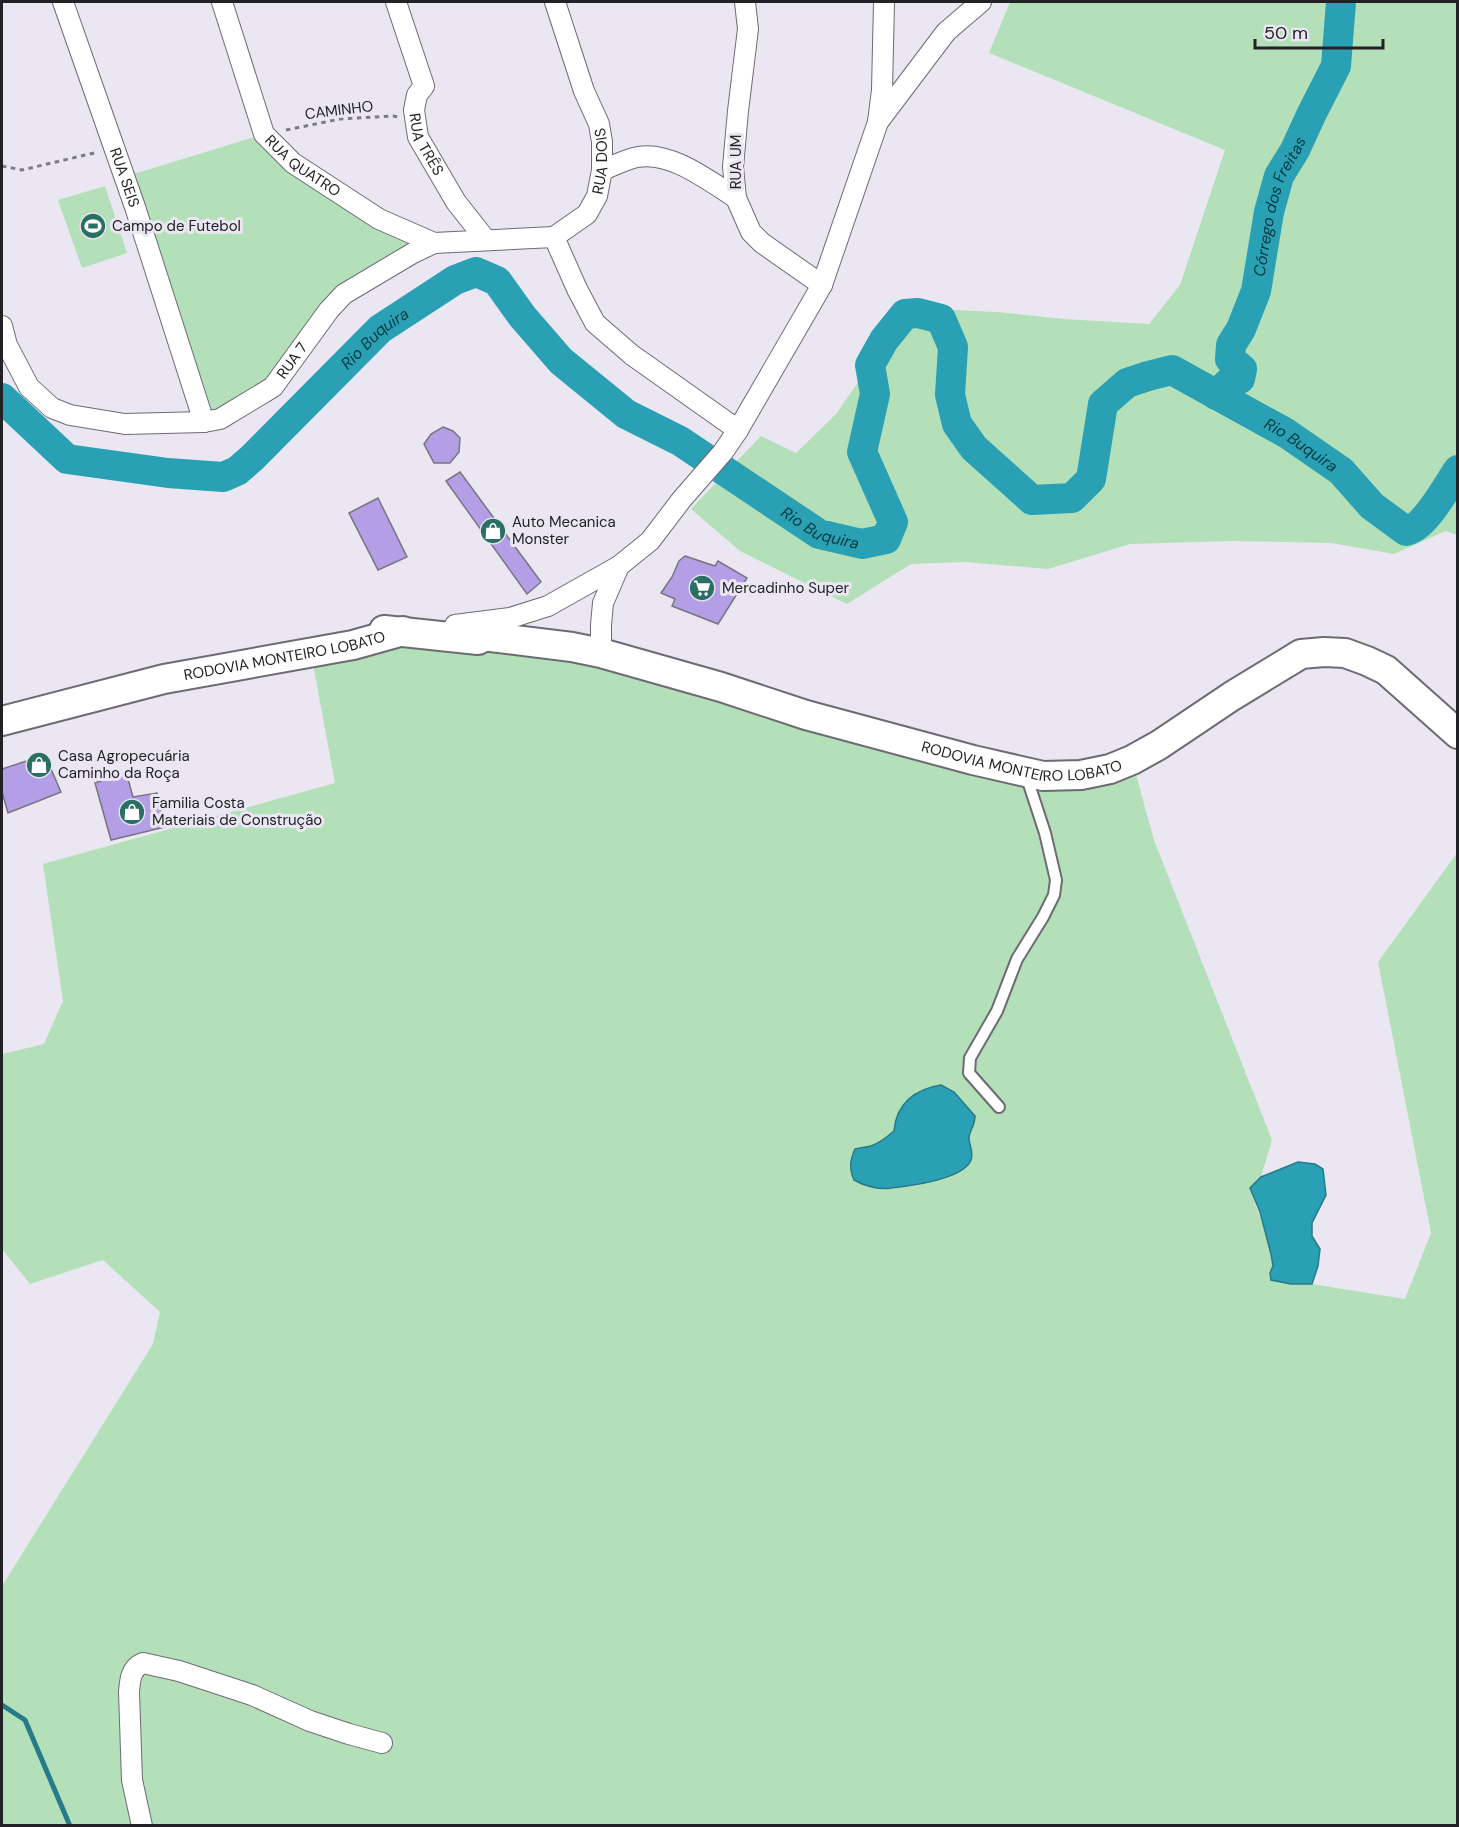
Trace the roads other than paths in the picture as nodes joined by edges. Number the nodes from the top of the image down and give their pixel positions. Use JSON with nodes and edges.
{"nodes":[{"id":1,"x":222,"y":2,"type":"edge"},
{"id":2,"x":396,"y":2,"type":"edge"},
{"id":3,"x":555,"y":2,"type":"edge"},
{"id":4,"x":745,"y":2,"type":"edge"},
{"id":5,"x":884,"y":2,"type":"edge"},
{"id":6,"x":981,"y":2,"type":"edge"},
{"id":7,"x":70,"y":4,"type":"edge"},
{"id":8,"x":878,"y":122,"type":"junction"},
{"id":9,"x":602,"y":170,"type":"junction"},
{"id":10,"x":736,"y":198,"type":"junction"},
{"id":11,"x":554,"y":237,"type":"junction"},
{"id":12,"x":486,"y":240,"type":"junction"},
{"id":13,"x":434,"y":243,"type":"junction"},
{"id":14,"x":822,"y":285,"type":"junction"},
{"id":15,"x":2,"y":326,"type":"edge"},
{"id":16,"x":204,"y":422,"type":"junction"},
{"id":17,"x":738,"y":430,"type":"junction"},
{"id":18,"x":619,"y":566,"type":"junction"},
{"id":19,"x":404,"y":631,"type":"junction"},
{"id":20,"x":601,"y":652,"type":"junction"},
{"id":21,"x":2,"y":721,"type":"edge"},
{"id":22,"x":1458,"y":734,"type":"edge"},
{"id":23,"x":1025,"y":772,"type":"junction"},
{"id":24,"x":999,"y":1107,"type":"dead end"},
{"id":25,"x":382,"y":1743,"type":"dead end"},
{"id":26,"x":142,"y":1826,"type":"edge"}],
"edges":[{"from":1,"to":13,"type":"street","name":"RUA QUATRO"},
{"from":2,"to":12,"type":"street","name":"RUA TRÊS"},
{"from":3,"to":9,"type":"street","name":"RUA DOIS"},
{"from":4,"to":10,"type":"street","name":"RUA UM"},
{"from":5,"to":8,"type":"street"},
{"from":6,"to":8,"type":"street"},
{"from":7,"to":16,"type":"street","name":"RUA SEIS"},
{"from":8,"to":14,"type":"street"},
{"from":9,"to":10,"type":"street"},
{"from":9,"to":11,"type":"street","name":"RUA DOIS"},
{"from":10,"to":14,"type":"street","name":"RUA UM"},
{"from":11,"to":12,"type":"street","name":"RUA 7"},
{"from":11,"to":17,"type":"street"},
{"from":12,"to":13,"type":"street","name":"RUA 7"},
{"from":13,"to":16,"type":"street","name":"RUA 7"},
{"from":14,"to":17,"type":"street"},
{"from":15,"to":16,"type":"street","name":"RUA 7"},
{"from":17,"to":18,"type":"street"},
{"from":18,"to":19,"type":"street"},
{"from":18,"to":20,"type":"street"},
{"from":19,"to":20,"type":"main road","name":"RODOVIA MONTEIRO LOBATO"},
{"from":19,"to":21,"type":"main road","name":"RODOVIA MONTEIRO LOBATO"},
{"from":20,"to":23,"type":"main road","name":"RODOVIA MONTEIRO LOBATO"},
{"from":22,"to":23,"type":"main road","name":"RODOVIA MONTEIRO LOBATO"},
{"from":23,"to":24,"type":"lane"},
{"from":25,"to":26,"type":"street"}]}
